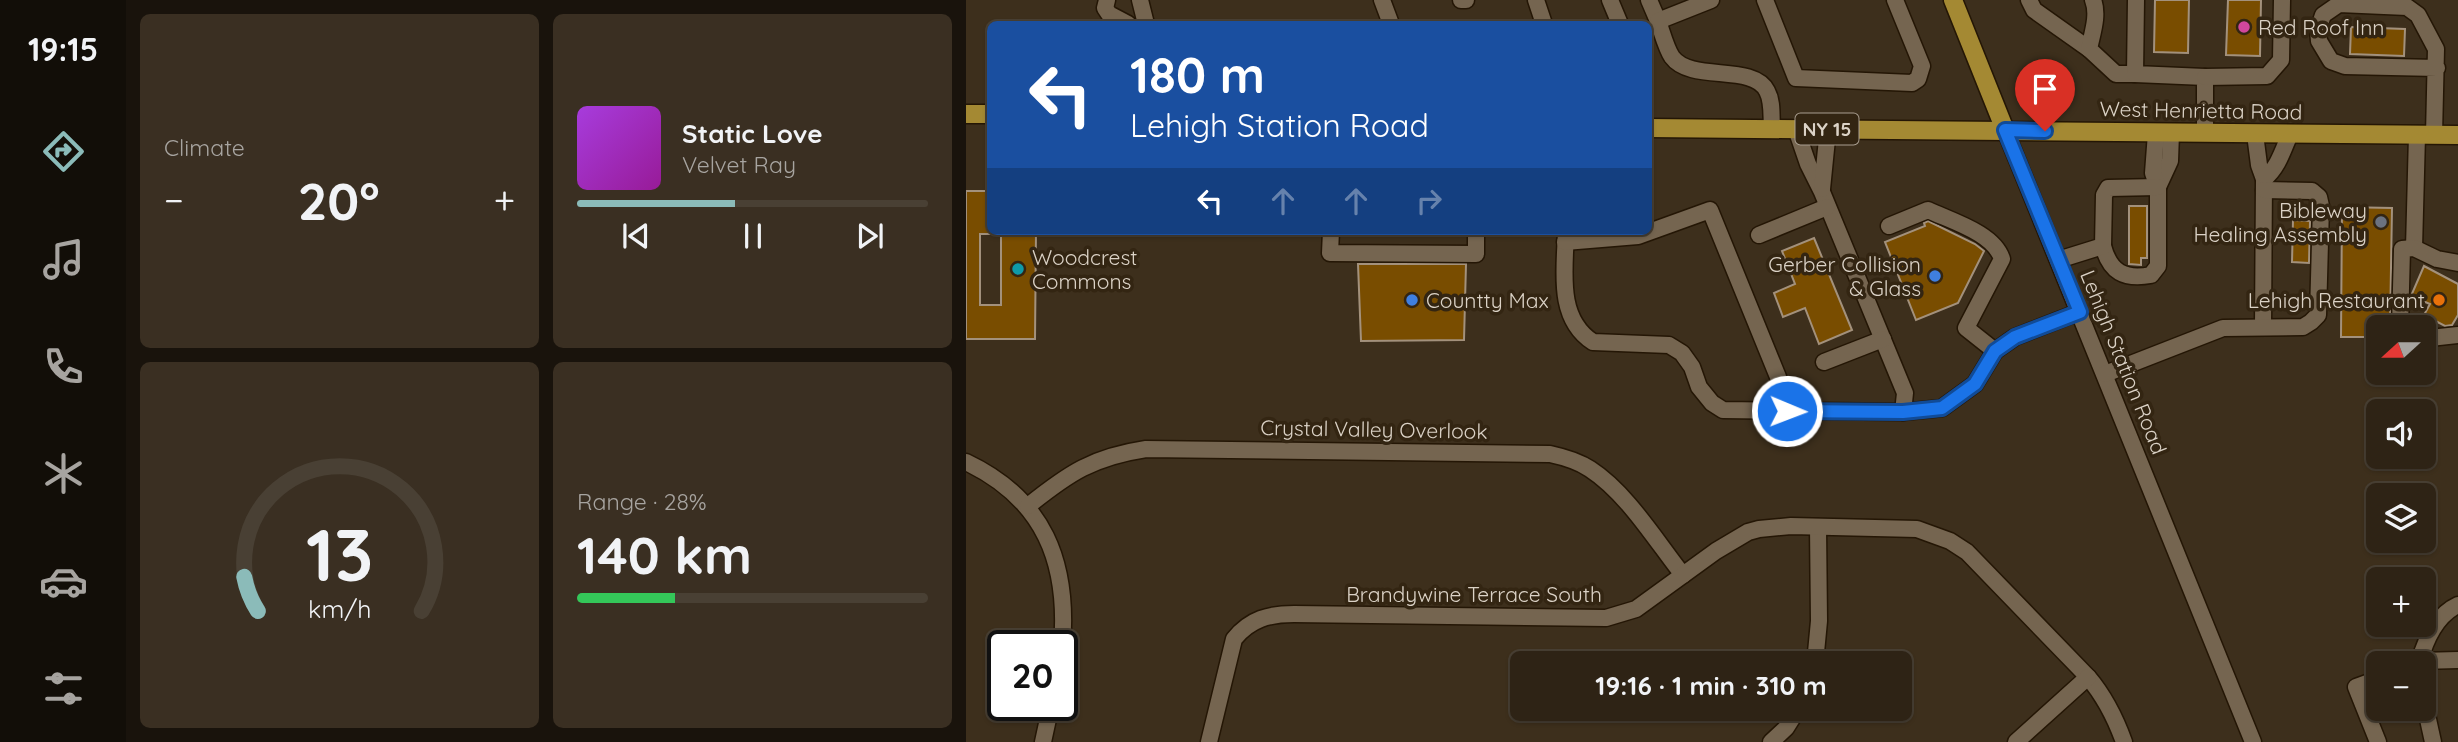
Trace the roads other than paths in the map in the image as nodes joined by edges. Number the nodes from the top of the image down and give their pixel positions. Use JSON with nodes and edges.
{"nodes":[{"id":1,"x":1107,"y":0,"type":"edge"},
{"id":2,"x":1140,"y":0,"type":"edge"},
{"id":3,"x":1381,"y":0,"type":"edge"},
{"id":4,"x":1536,"y":0,"type":"edge"},
{"id":5,"x":1610,"y":0,"type":"edge"},
{"id":6,"x":1650,"y":0,"type":"edge"},
{"id":7,"x":1711,"y":0,"type":"edge"},
{"id":8,"x":1765,"y":0,"type":"edge"},
{"id":9,"x":1895,"y":0,"type":"edge"},
{"id":10,"x":1953,"y":0,"type":"edge"},
{"id":11,"x":2029,"y":0,"type":"edge"},
{"id":12,"x":2092,"y":0,"type":"edge"},
{"id":13,"x":2136,"y":0,"type":"edge"},
{"id":14,"x":2282,"y":0,"type":"edge"},
{"id":15,"x":1122,"y":21,"type":"edge"},
{"id":16,"x":1145,"y":21,"type":"edge"},
{"id":17,"x":1390,"y":21,"type":"edge"},
{"id":18,"x":1543,"y":21,"type":"edge"},
{"id":19,"x":1619,"y":21,"type":"edge"},
{"id":20,"x":1658,"y":21,"type":"junction"},
{"id":21,"x":2089,"y":49,"type":"junction"},
{"id":22,"x":2437,"y":68,"type":"junction"},
{"id":23,"x":2135,"y":74,"type":"junction"},
{"id":24,"x":2205,"y":76,"type":"junction"},
{"id":25,"x":966,"y":114,"type":"edge"},
{"id":26,"x":987,"y":114,"type":"edge"},
{"id":27,"x":1652,"y":128,"type":"edge"},
{"id":28,"x":1772,"y":129,"type":"junction"},
{"id":29,"x":1796,"y":129,"type":"junction"},
{"id":30,"x":1828,"y":129,"type":"junction"},
{"id":31,"x":2005,"y":130,"type":"junction"},
{"id":32,"x":2164,"y":133,"type":"junction"},
{"id":33,"x":2205,"y":133,"type":"junction"},
{"id":34,"x":2255,"y":134,"type":"junction"},
{"id":35,"x":2290,"y":134,"type":"junction"},
{"id":36,"x":2426,"y":135,"type":"junction"},
{"id":37,"x":2458,"y":135,"type":"edge"},
{"id":38,"x":2264,"y":184,"type":"junction"},
{"id":39,"x":2158,"y":187,"type":"junction"},
{"id":40,"x":1825,"y":199,"type":"junction"},
{"id":41,"x":1889,"y":226,"type":"dead end"},
{"id":42,"x":1652,"y":231,"type":"edge"},
{"id":43,"x":1331,"y":235,"type":"edge"},
{"id":44,"x":1476,"y":235,"type":"edge"},
{"id":45,"x":1641,"y":235,"type":"edge"},
{"id":46,"x":1759,"y":235,"type":"dead end"},
{"id":47,"x":1566,"y":237,"type":"edge"},
{"id":48,"x":2103,"y":246,"type":"junction"},
{"id":49,"x":2414,"y":248,"type":"junction"},
{"id":50,"x":2058,"y":260,"type":"junction"},
{"id":51,"x":2458,"y":263,"type":"edge"},
{"id":52,"x":2080,"y":312,"type":"junction"},
{"id":53,"x":2400,"y":315,"type":"edge"},
{"id":54,"x":2263,"y":327,"type":"junction"},
{"id":55,"x":2458,"y":335,"type":"edge"},
{"id":56,"x":2436,"y":337,"type":"edge"},
{"id":57,"x":1883,"y":339,"type":"junction"},
{"id":58,"x":1995,"y":351,"type":"junction"},
{"id":59,"x":1824,"y":362,"type":"dead end"},
{"id":60,"x":2105,"y":374,"type":"junction"},
{"id":61,"x":1787,"y":411,"type":"junction"},
{"id":62,"x":1903,"y":412,"type":"junction"},
{"id":63,"x":966,"y":462,"type":"edge"},
{"id":64,"x":1028,"y":506,"type":"junction"},
{"id":65,"x":1818,"y":527,"type":"junction"},
{"id":66,"x":1682,"y":575,"type":"junction"},
{"id":67,"x":2458,"y":605,"type":"edge"},
{"id":68,"x":1063,"y":630,"type":"edge"},
{"id":69,"x":1816,"y":651,"type":"edge"},
{"id":70,"x":2422,"y":651,"type":"edge"},
{"id":71,"x":2458,"y":660,"type":"edge"},
{"id":72,"x":2436,"y":661,"type":"edge"},
{"id":73,"x":2088,"y":677,"type":"junction"},
{"id":74,"x":2366,"y":683,"type":"edge"},
{"id":75,"x":2366,"y":712,"type":"edge"},
{"id":76,"x":1048,"y":721,"type":"edge"},
{"id":77,"x":1790,"y":721,"type":"edge"},
{"id":78,"x":2370,"y":721,"type":"edge"},
{"id":79,"x":2428,"y":721,"type":"edge"},
{"id":80,"x":1043,"y":742,"type":"edge"},
{"id":81,"x":1209,"y":742,"type":"edge"},
{"id":82,"x":1771,"y":742,"type":"edge"},
{"id":83,"x":2016,"y":742,"type":"edge"},
{"id":84,"x":2124,"y":742,"type":"edge"},
{"id":85,"x":2253,"y":742,"type":"edge"},
{"id":86,"x":2378,"y":742,"type":"edge"},
{"id":87,"x":2433,"y":742,"type":"edge"}],
"edges":[{"from":1,"to":15,"type":"street"},
{"from":2,"to":16,"type":"street"},
{"from":3,"to":17,"type":"street"},
{"from":4,"to":18,"type":"street"},
{"from":5,"to":19,"type":"street"},
{"from":6,"to":20,"type":"street"},
{"from":7,"to":20,"type":"street"},
{"from":8,"to":9,"type":"street"},
{"from":10,"to":31,"type":"main road","name":"Lehigh Station Road"},
{"from":11,"to":21,"type":"street"},
{"from":12,"to":21,"type":"street"},
{"from":13,"to":23,"type":"street"},
{"from":14,"to":24,"type":"street"},
{"from":20,"to":28,"type":"street"},
{"from":21,"to":23,"type":"street"},
{"from":22,"to":22,"type":"street"},
{"from":22,"to":36,"type":"street"},
{"from":23,"to":24,"type":"street"},
{"from":24,"to":33,"type":"street"},
{"from":25,"to":26,"type":"main road"},
{"from":27,"to":28,"type":"main road","name":"West Henrietta Road","number":"NY 15"},
{"from":28,"to":29,"type":"main road","name":"West Henrietta Road","number":"NY 15"},
{"from":29,"to":30,"type":"main road","name":"West Henrietta Road","number":"NY 15"},
{"from":29,"to":40,"type":"street"},
{"from":30,"to":31,"type":"main road","name":"West Henrietta Road","number":"NY 15"},
{"from":30,"to":40,"type":"street"},
{"from":31,"to":32,"type":"main road","name":"West Henrietta Road","number":"NY 15"},
{"from":31,"to":50,"type":"street","name":"Lehigh Station Road"},
{"from":32,"to":33,"type":"main road","name":"West Henrietta Road","number":"NY 15"},
{"from":32,"to":39,"type":"street"},
{"from":33,"to":34,"type":"main road","name":"West Henrietta Road","number":"NY 15"},
{"from":34,"to":35,"type":"main road","name":"West Henrietta Road","number":"NY 15"},
{"from":34,"to":38,"type":"street"},
{"from":35,"to":36,"type":"main road","name":"West Henrietta Road","number":"NY 15"},
{"from":35,"to":38,"type":"street"},
{"from":36,"to":37,"type":"main road","name":"West Henrietta Road","number":"NY 15"},
{"from":36,"to":49,"type":"street"},
{"from":38,"to":54,"type":"street"},
{"from":38,"to":54,"type":"street"},
{"from":39,"to":48,"type":"street"},
{"from":39,"to":48,"type":"street"},
{"from":40,"to":46,"type":"street"},
{"from":40,"to":57,"type":"street"},
{"from":41,"to":58,"type":"street"},
{"from":42,"to":61,"type":"street"},
{"from":43,"to":44,"type":"street"},
{"from":45,"to":47,"type":"street"},
{"from":47,"to":61,"type":"street"},
{"from":48,"to":50,"type":"street"},
{"from":49,"to":51,"type":"street"},
{"from":49,"to":53,"type":"street"},
{"from":50,"to":52,"type":"street","name":"Lehigh Station Road"},
{"from":52,"to":58,"type":"street"},
{"from":52,"to":60,"type":"street","name":"Lehigh Station Road"},
{"from":54,"to":60,"type":"street"},
{"from":55,"to":56,"type":"street"},
{"from":57,"to":59,"type":"street"},
{"from":57,"to":62,"type":"street"},
{"from":58,"to":62,"type":"street"},
{"from":60,"to":85,"type":"street","name":"Lehigh Station Road"},
{"from":61,"to":62,"type":"street"},
{"from":63,"to":64,"type":"street"},
{"from":64,"to":66,"type":"street","name":"Crystal Valley Overlook"},
{"from":64,"to":68,"type":"street"},
{"from":65,"to":66,"type":"street","name":"Brandywine Terrace South"},
{"from":65,"to":69,"type":"street"},
{"from":65,"to":73,"type":"street","name":"Brandywine Terrace South"},
{"from":66,"to":81,"type":"street","name":"Brandywine Terrace South"},
{"from":67,"to":70,"type":"street"},
{"from":71,"to":72,"type":"street"},
{"from":73,"to":83,"type":"street"},
{"from":73,"to":84,"type":"street","name":"Brandywine Terrace South"},
{"from":74,"to":75,"type":"street"},
{"from":76,"to":80,"type":"street"},
{"from":77,"to":82,"type":"street"},
{"from":78,"to":86,"type":"street"},
{"from":79,"to":87,"type":"street"}]}
